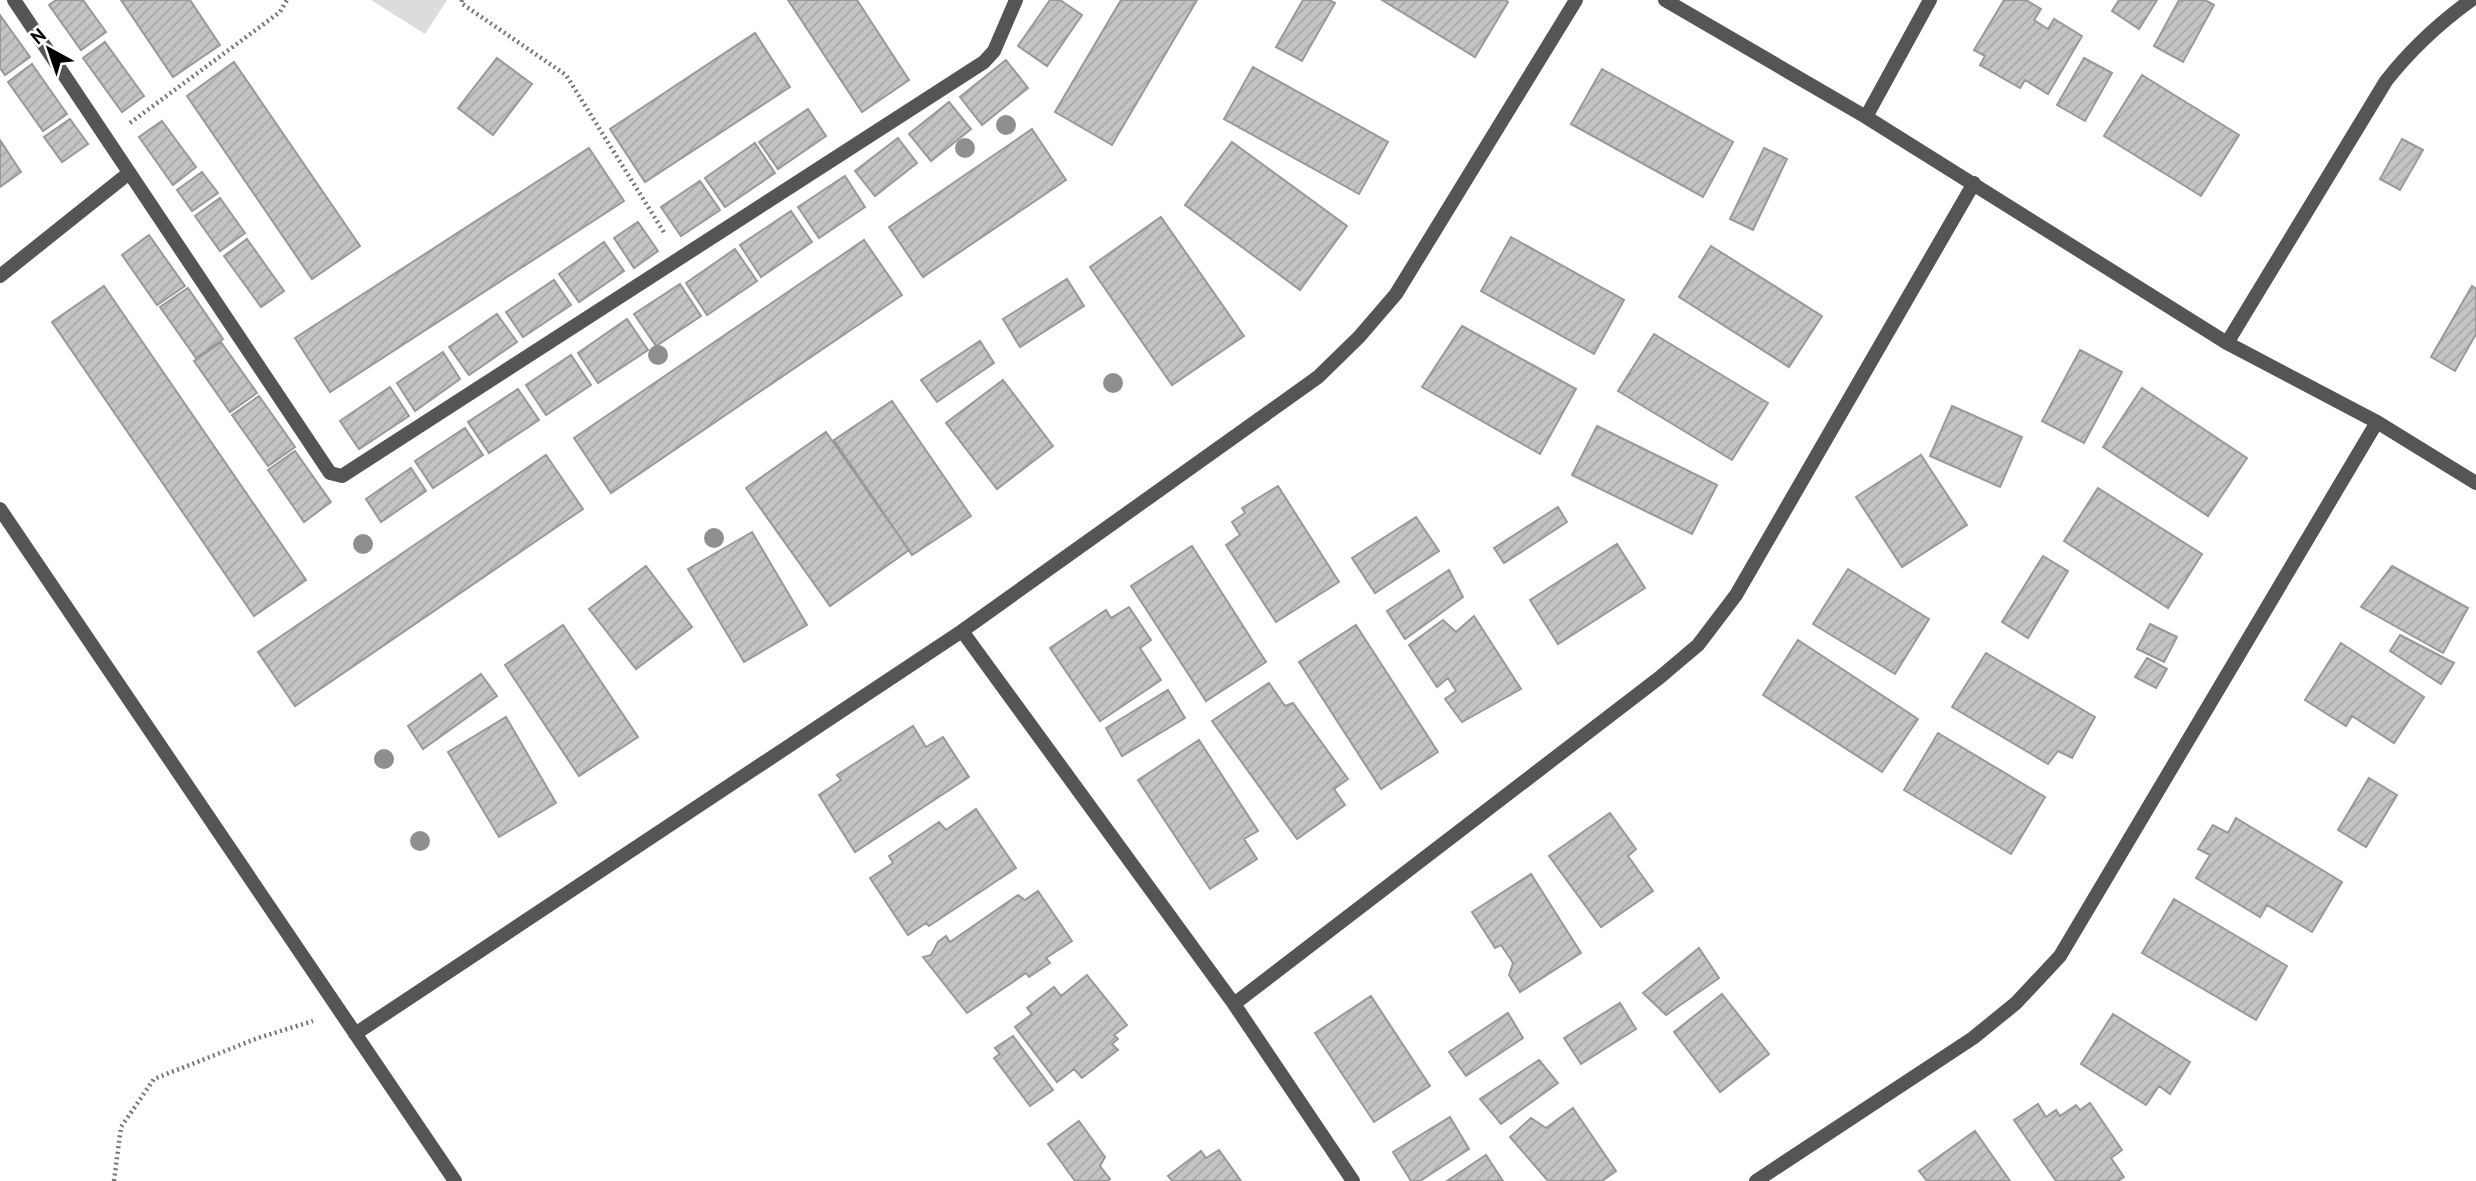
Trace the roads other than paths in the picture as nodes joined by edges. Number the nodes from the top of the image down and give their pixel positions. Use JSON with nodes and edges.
{"nodes":[{"id":1,"x":14,"y":0,"type":"edge"},
{"id":2,"x":1016,"y":0,"type":"edge"},
{"id":3,"x":1576,"y":0,"type":"edge"},
{"id":4,"x":1665,"y":0,"type":"edge"},
{"id":5,"x":1930,"y":0,"type":"edge"},
{"id":6,"x":2471,"y":0,"type":"edge"},
{"id":7,"x":1866,"y":117,"type":"junction"},
{"id":8,"x":129,"y":173,"type":"junction"},
{"id":9,"x":1974,"y":183,"type":"junction"},
{"id":10,"x":0,"y":276,"type":"edge"},
{"id":11,"x":2227,"y":343,"type":"junction"},
{"id":12,"x":2377,"y":422,"type":"junction"},
{"id":13,"x":2476,"y":483,"type":"edge"},
{"id":14,"x":0,"y":509,"type":"edge"},
{"id":15,"x":962,"y":631,"type":"junction"},
{"id":16,"x":1234,"y":1003,"type":"junction"},
{"id":17,"x":355,"y":1034,"type":"junction"},
{"id":18,"x":455,"y":1181,"type":"edge"},
{"id":19,"x":1353,"y":1181,"type":"edge"},
{"id":20,"x":1756,"y":1181,"type":"edge"}],
"edges":[{"from":1,"to":8,"type":"street"},
{"from":2,"to":8,"type":"street"},
{"from":3,"to":15,"type":"street"},
{"from":4,"to":7,"type":"street"},
{"from":5,"to":7,"type":"street"},
{"from":6,"to":11,"type":"street"},
{"from":7,"to":9,"type":"street"},
{"from":8,"to":10,"type":"street"},
{"from":9,"to":11,"type":"street"},
{"from":9,"to":16,"type":"street"},
{"from":11,"to":12,"type":"street"},
{"from":12,"to":13,"type":"street"},
{"from":12,"to":20,"type":"street"},
{"from":14,"to":17,"type":"street"},
{"from":15,"to":16,"type":"street"},
{"from":15,"to":17,"type":"street"},
{"from":16,"to":19,"type":"street"},
{"from":17,"to":18,"type":"street"}]}
